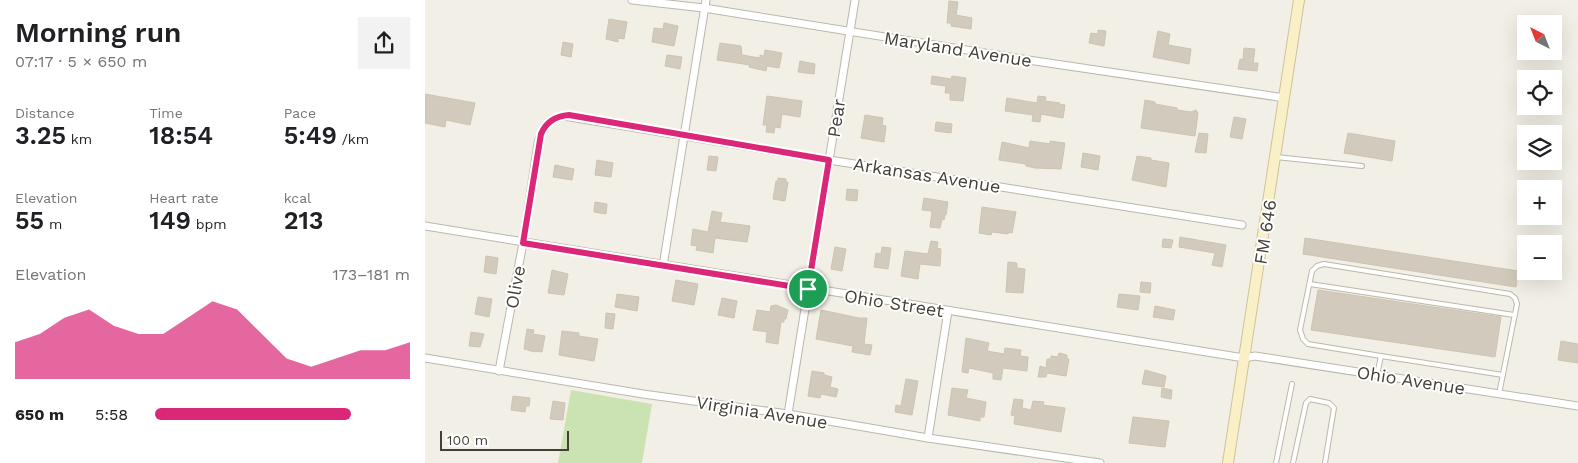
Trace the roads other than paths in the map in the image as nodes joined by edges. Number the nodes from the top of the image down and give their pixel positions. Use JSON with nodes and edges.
{"nodes":[{"id":1,"x":632,"y":0,"type":"edge"},
{"id":2,"x":706,"y":0,"type":"edge"},
{"id":3,"x":855,"y":0,"type":"edge"},
{"id":4,"x":1299,"y":0,"type":"edge"},
{"id":5,"x":704,"y":8,"type":"junction"},
{"id":6,"x":850,"y":32,"type":"junction"},
{"id":7,"x":1285,"y":98,"type":"junction"},
{"id":8,"x":683,"y":136,"type":"junction"},
{"id":9,"x":538,"y":143,"type":"joint"},
{"id":10,"x":1276,"y":157,"type":"junction"},
{"id":11,"x":829,"y":160,"type":"junction"},
{"id":12,"x":1362,"y":166,"type":"dead end"},
{"id":13,"x":1242,"y":225,"type":"dead end"},
{"id":14,"x":425,"y":226,"type":"edge"},
{"id":15,"x":523,"y":243,"type":"junction"},
{"id":16,"x":663,"y":266,"type":"junction"},
{"id":17,"x":1310,"y":284,"type":"junction"},
{"id":18,"x":808,"y":289,"type":"junction"},
{"id":19,"x":948,"y":311,"type":"junction"},
{"id":20,"x":1514,"y":315,"type":"junction"},
{"id":21,"x":1381,"y":356,"type":"junction"},
{"id":22,"x":425,"y":358,"type":"edge"},
{"id":23,"x":1244,"y":358,"type":"junction"},
{"id":24,"x":499,"y":371,"type":"junction"},
{"id":25,"x":1377,"y":374,"type":"junction"},
{"id":26,"x":1503,"y":375,"type":"junction"},
{"id":27,"x":1292,"y":384,"type":"dead end"},
{"id":28,"x":1499,"y":394,"type":"junction"},
{"id":29,"x":1578,"y":406,"type":"edge"},
{"id":30,"x":788,"y":414,"type":"junction"},
{"id":31,"x":928,"y":438,"type":"junction"},
{"id":32,"x":1100,"y":463,"type":"edge"},
{"id":33,"x":1228,"y":463,"type":"edge"},
{"id":34,"x":1275,"y":463,"type":"edge"},
{"id":35,"x":1293,"y":463,"type":"edge"},
{"id":36,"x":1325,"y":463,"type":"edge"}],
"edges":[{"from":1,"to":5,"type":"street","name":"Maryland Avenue"},
{"from":2,"to":5,"type":"street"},
{"from":3,"to":6,"type":"street","name":"Pear"},
{"from":4,"to":7,"type":"main road","name":"FM 646","number":"FM 646"},
{"from":5,"to":6,"type":"street","name":"Maryland Avenue"},
{"from":5,"to":8,"type":"street"},
{"from":6,"to":7,"type":"street","name":"Maryland Avenue"},
{"from":6,"to":11,"type":"street","name":"Pear"},
{"from":7,"to":10,"type":"main road","name":"FM 646","number":"FM 646"},
{"from":8,"to":9,"type":"street","name":"Arkansas Avenue"},
{"from":8,"to":11,"type":"street","name":"Arkansas Avenue"},
{"from":8,"to":16,"type":"street"},
{"from":9,"to":15,"type":"street","name":"Olive"},
{"from":10,"to":12,"type":"lane"},
{"from":10,"to":23,"type":"main road","name":"FM 646","number":"FM 646"},
{"from":11,"to":13,"type":"street","name":"Arkansas Avenue"},
{"from":11,"to":18,"type":"street","name":"Pear"},
{"from":14,"to":15,"type":"street","name":"Ohio Street"},
{"from":15,"to":16,"type":"street","name":"Ohio Street"},
{"from":15,"to":24,"type":"street","name":"Olive"},
{"from":16,"to":18,"type":"street","name":"Ohio Street"},
{"from":17,"to":20,"type":"lane"},
{"from":17,"to":20,"type":"lane"},
{"from":17,"to":21,"type":"lane"},
{"from":18,"to":19,"type":"street","name":"Ohio Street"},
{"from":18,"to":30,"type":"street","name":"Pear"},
{"from":19,"to":23,"type":"street","name":"Ohio Street"},
{"from":19,"to":31,"type":"street"},
{"from":20,"to":26,"type":"lane"},
{"from":21,"to":25,"type":"lane"},
{"from":21,"to":26,"type":"lane"},
{"from":22,"to":24,"type":"street","name":"Virginia Avenue"},
{"from":23,"to":25,"type":"street","name":"Ohio Avenue"},
{"from":23,"to":33,"type":"main road","name":"FM 646","number":"FM 646"},
{"from":24,"to":30,"type":"street","name":"Virginia Avenue"},
{"from":25,"to":28,"type":"street","name":"Ohio Avenue"},
{"from":26,"to":28,"type":"lane"},
{"from":27,"to":34,"type":"lane"},
{"from":28,"to":29,"type":"street","name":"Ohio Avenue"},
{"from":30,"to":31,"type":"street","name":"Virginia Avenue"},
{"from":31,"to":32,"type":"street","name":"Virginia Avenue"},
{"from":35,"to":36,"type":"lane"}]}
